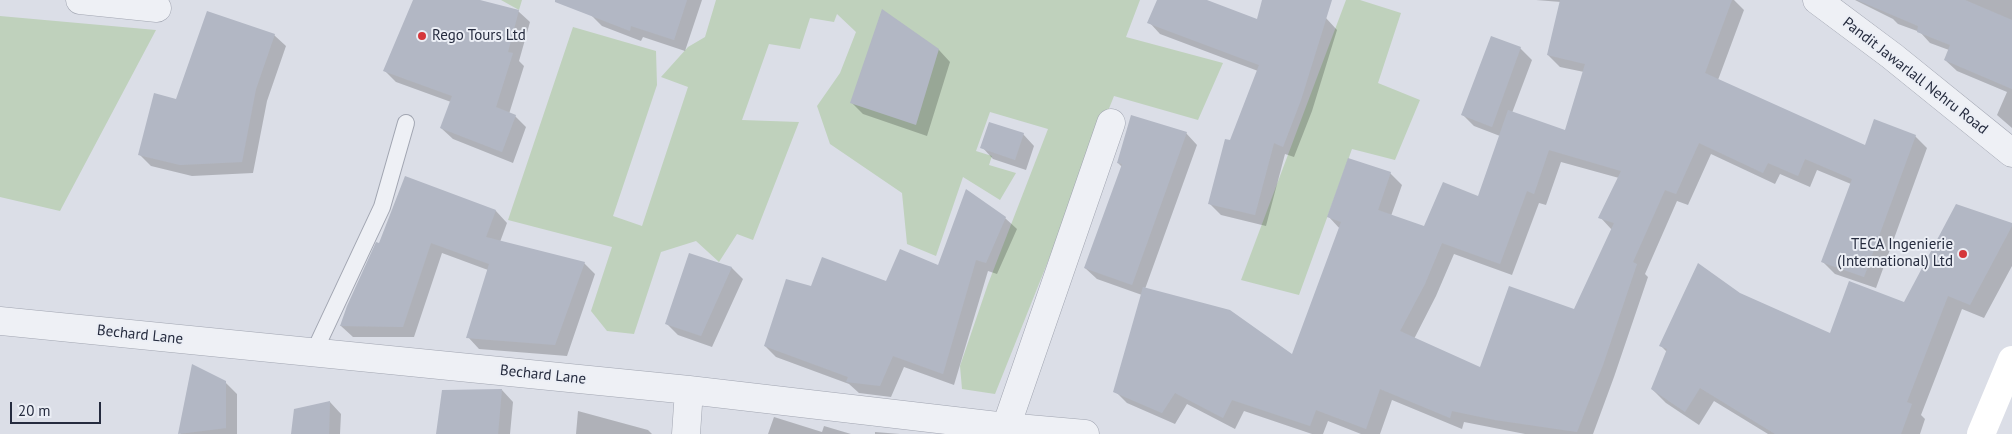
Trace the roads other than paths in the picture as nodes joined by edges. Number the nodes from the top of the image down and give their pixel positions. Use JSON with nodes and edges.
{"nodes":[{"id":1,"x":80,"y":0,"type":"edge"},
{"id":2,"x":1817,"y":0,"type":"edge"},
{"id":3,"x":157,"y":8,"type":"dead end"},
{"id":4,"x":406,"y":123,"type":"dead end"},
{"id":5,"x":1111,"y":123,"type":"dead end"},
{"id":6,"x":2012,"y":153,"type":"edge"},
{"id":7,"x":0,"y":320,"type":"edge"},
{"id":8,"x":314,"y":352,"type":"junction"},
{"id":9,"x":2012,"y":360,"type":"edge"},
{"id":10,"x":689,"y":390,"type":"junction"},
{"id":11,"x":1006,"y":427,"type":"junction"},
{"id":12,"x":686,"y":434,"type":"edge"},
{"id":13,"x":1085,"y":434,"type":"edge"},
{"id":14,"x":1981,"y":434,"type":"edge"}],
"edges":[{"from":1,"to":3,"type":"street"},
{"from":2,"to":6,"type":"street","name":"Pandit Jawarlall Nehru Road"},
{"from":4,"to":8,"type":"lane"},
{"from":5,"to":11,"type":"street"},
{"from":7,"to":8,"type":"street","name":"Bechard Lane"},
{"from":8,"to":10,"type":"street","name":"Bechard Lane"},
{"from":9,"to":14,"type":"main road"},
{"from":10,"to":11,"type":"street","name":"Bechard Lane"},
{"from":10,"to":12,"type":"street"},
{"from":11,"to":13,"type":"street","name":"Bechard Lane"}]}
